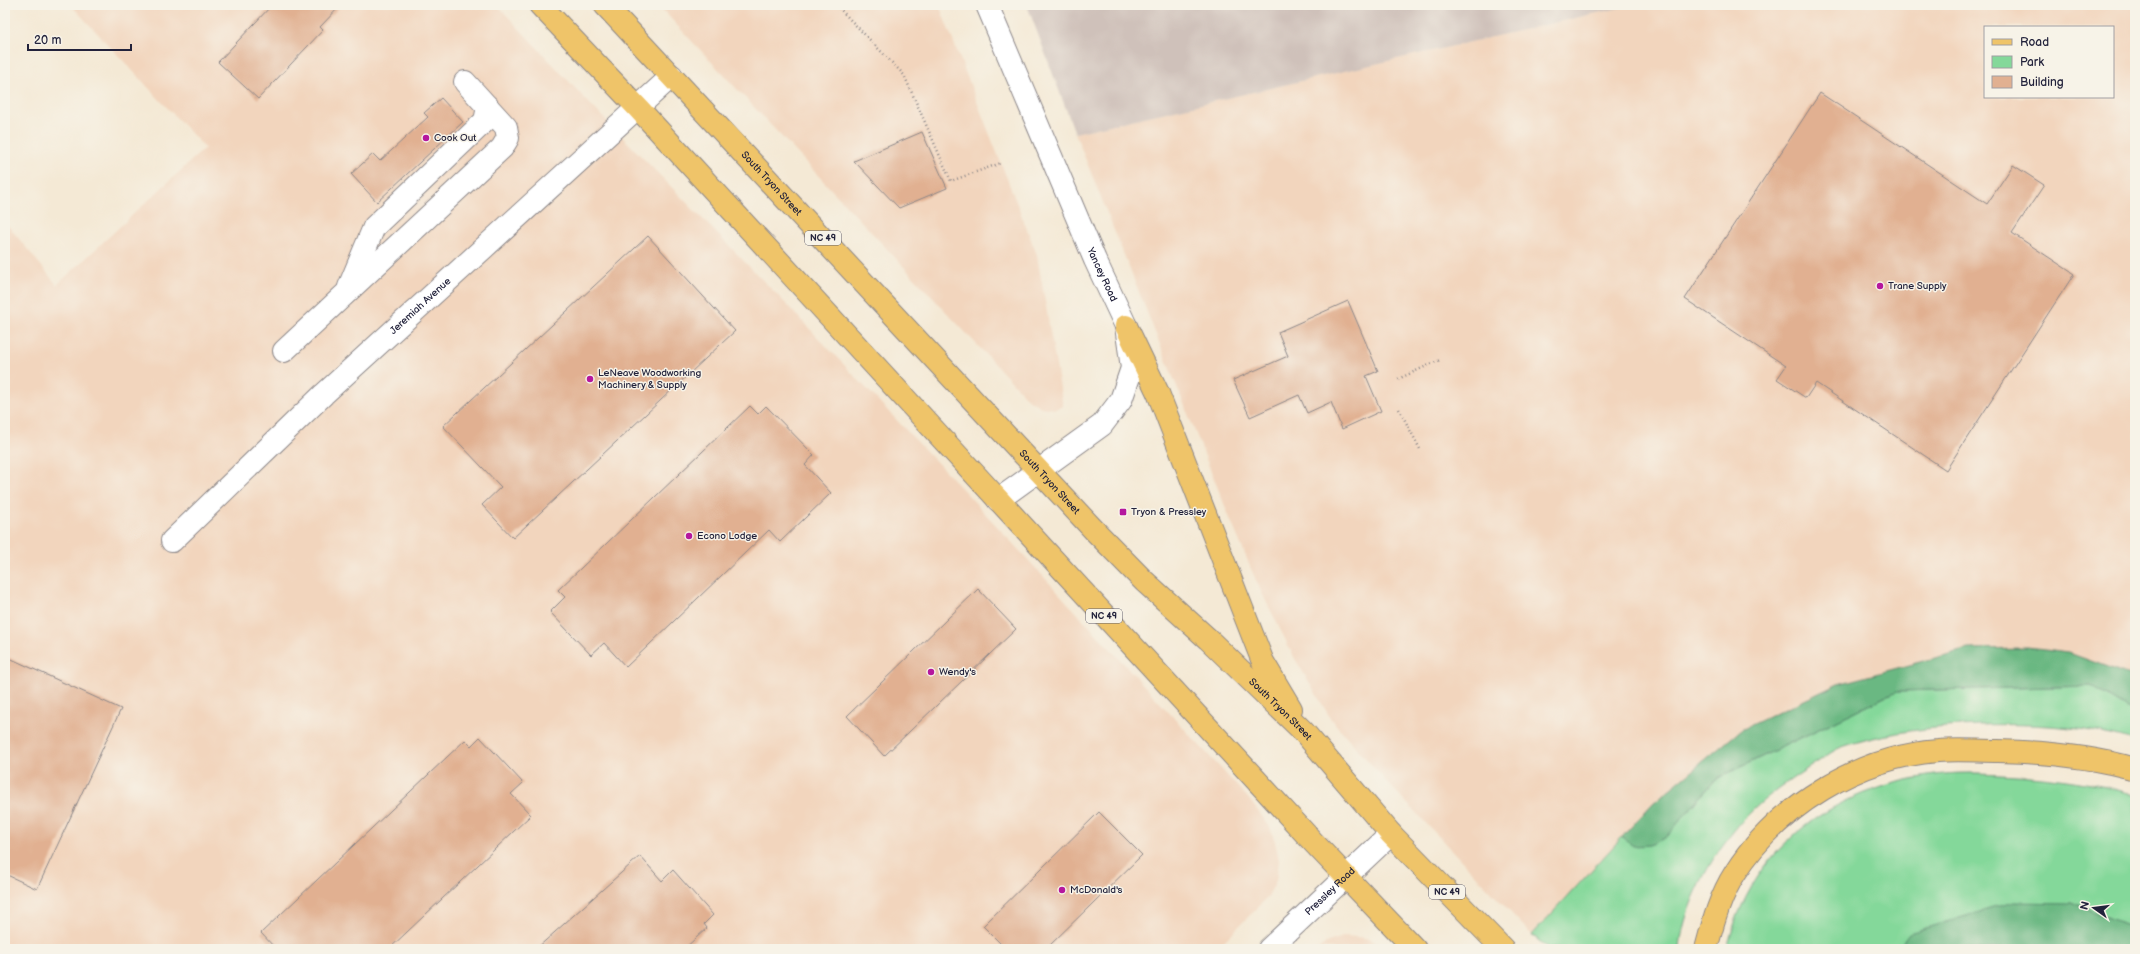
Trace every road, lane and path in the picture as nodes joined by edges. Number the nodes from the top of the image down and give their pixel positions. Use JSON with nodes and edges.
{"nodes":[{"id":1,"x":540,"y":5,"type":"edge"},
{"id":2,"x":605,"y":5,"type":"edge"},
{"id":3,"x":836,"y":5,"type":"edge"},
{"id":4,"x":986,"y":5,"type":"edge"},
{"id":5,"x":672,"y":76,"type":"junction"},
{"id":6,"x":465,"y":82,"type":"dead end"},
{"id":7,"x":488,"y":107,"type":"junction"},
{"id":8,"x":638,"y":108,"type":"junction"},
{"id":9,"x":1001,"y":163,"type":"dead end"},
{"id":10,"x":346,"y":294,"type":"junction"},
{"id":11,"x":1126,"y":326,"type":"junction"},
{"id":12,"x":284,"y":351,"type":"dead end"},
{"id":13,"x":1440,"y":360,"type":"dead end"},
{"id":14,"x":1398,"y":379,"type":"dead end"},
{"id":15,"x":1399,"y":409,"type":"dead end"},
{"id":16,"x":1420,"y":449,"type":"dead end"},
{"id":17,"x":1040,"y":471,"type":"junction"},
{"id":18,"x":998,"y":500,"type":"junction"},
{"id":19,"x":172,"y":541,"type":"dead end"},
{"id":20,"x":1303,"y":731,"type":"junction"},
{"id":21,"x":2135,"y":769,"type":"edge"},
{"id":22,"x":1391,"y":834,"type":"junction"},
{"id":23,"x":1346,"y":877,"type":"junction"},
{"id":24,"x":1269,"y":949,"type":"edge"},
{"id":25,"x":1415,"y":949,"type":"edge"},
{"id":26,"x":1503,"y":949,"type":"edge"},
{"id":27,"x":1706,"y":949,"type":"edge"}],
"edges":[{"from":1,"to":8,"type":"main road","number":"NC 49"},
{"from":2,"to":5,"type":"main road","name":"South Tryon Street","number":"NC 49"},
{"from":3,"to":9,"type":"path"},
{"from":4,"to":11,"type":"street","name":"Yancey Road"},
{"from":5,"to":8,"type":"street","name":"Jeremiah Avenue"},
{"from":5,"to":17,"type":"main road","name":"South Tryon Street","number":"NC 49"},
{"from":6,"to":7,"type":"street"},
{"from":7,"to":10,"type":"street"},
{"from":7,"to":10,"type":"street"},
{"from":8,"to":18,"type":"main road","number":"NC 49"},
{"from":8,"to":19,"type":"street","name":"Jeremiah Avenue"},
{"from":10,"to":12,"type":"street"},
{"from":11,"to":17,"type":"street","name":"Yancey Road"},
{"from":11,"to":20,"type":"main road"},
{"from":13,"to":14,"type":"path"},
{"from":15,"to":16,"type":"path"},
{"from":17,"to":18,"type":"street","name":"Yancey Road"},
{"from":17,"to":20,"type":"main road","name":"South Tryon Street","number":"NC 49"},
{"from":18,"to":23,"type":"main road","number":"NC 49"},
{"from":20,"to":22,"type":"main road","name":"South Tryon Street","number":"NC 49"},
{"from":21,"to":27,"type":"main road"},
{"from":22,"to":23,"type":"street","name":"Pressley Road"},
{"from":22,"to":26,"type":"main road","name":"South Tryon Street","number":"NC 49"},
{"from":23,"to":24,"type":"street","name":"Pressley Road"},
{"from":23,"to":25,"type":"main road","number":"NC 49"}]}
